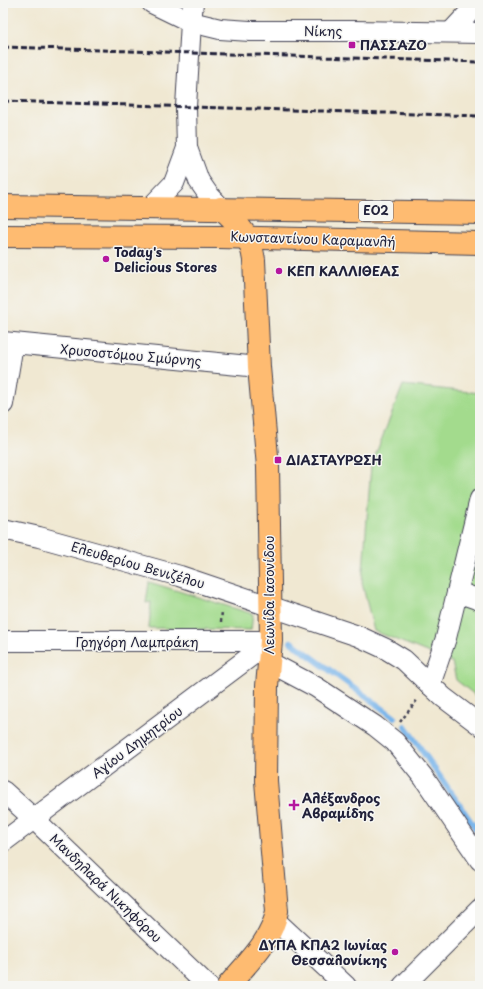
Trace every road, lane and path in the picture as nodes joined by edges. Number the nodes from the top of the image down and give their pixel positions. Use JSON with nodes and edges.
{"nodes":[{"id":1,"x":152,"y":3,"type":"edge"},
{"id":2,"x":478,"y":3,"type":"edge"},
{"id":3,"x":192,"y":12,"type":"edge"},
{"id":4,"x":451,"y":32,"type":"junction"},
{"id":5,"x":480,"y":33,"type":"edge"},
{"id":6,"x":187,"y":148,"type":"junction"},
{"id":7,"x":3,"y":206,"type":"edge"},
{"id":8,"x":151,"y":207,"type":"junction"},
{"id":9,"x":221,"y":208,"type":"junction"},
{"id":10,"x":480,"y":213,"type":"edge"},
{"id":11,"x":3,"y":236,"type":"edge"},
{"id":12,"x":247,"y":238,"type":"junction"},
{"id":13,"x":480,"y":243,"type":"edge"},
{"id":14,"x":8,"y":343,"type":"edge"},
{"id":15,"x":259,"y":367,"type":"junction"},
{"id":16,"x":3,"y":404,"type":"edge"},
{"id":17,"x":480,"y":499,"type":"edge"},
{"id":18,"x":3,"y":529,"type":"edge"},
{"id":19,"x":223,"y":590,"type":"junction"},
{"id":20,"x":457,"y":592,"type":"junction"},
{"id":21,"x":480,"y":600,"type":"edge"},
{"id":22,"x":271,"y":606,"type":"junction"},
{"id":23,"x":3,"y":641,"type":"edge"},
{"id":24,"x":271,"y":641,"type":"junction"},
{"id":25,"x":220,"y":642,"type":"junction"},
{"id":26,"x":269,"y":662,"type":"junction"},
{"id":27,"x":430,"y":685,"type":"junction"},
{"id":28,"x":480,"y":725,"type":"edge"},
{"id":29,"x":388,"y":736,"type":"junction"},
{"id":30,"x":3,"y":791,"type":"edge"},
{"id":31,"x":34,"y":819,"type":"junction"},
{"id":32,"x":3,"y":842,"type":"edge"},
{"id":33,"x":480,"y":860,"type":"edge"},
{"id":34,"x":480,"y":909,"type":"edge"},
{"id":35,"x":276,"y":921,"type":"junction"},
{"id":36,"x":208,"y":986,"type":"edge"},
{"id":37,"x":228,"y":986,"type":"edge"},
{"id":38,"x":346,"y":986,"type":"edge"},
{"id":39,"x":403,"y":986,"type":"edge"}],
"edges":[{"from":1,"to":3,"type":"street","name":"Νίκης"},
{"from":2,"to":4,"type":"street"},
{"from":3,"to":4,"type":"street","name":"Νίκης"},
{"from":3,"to":6,"type":"street"},
{"from":4,"to":5,"type":"street","name":"Νίκης"},
{"from":6,"to":8,"type":"street"},
{"from":6,"to":9,"type":"street"},
{"from":7,"to":8,"type":"main road","number":"ΕΟ2"},
{"from":8,"to":9,"type":"main road","number":"ΕΟ2"},
{"from":9,"to":10,"type":"main road","number":"ΕΟ2"},
{"from":9,"to":12,"type":"main road","name":"Λεωνίδα Ιασονίδου"},
{"from":11,"to":12,"type":"main road","name":"Κωνσταντίνου Καραμανλή"},
{"from":12,"to":13,"type":"main road","name":"Κωνσταντίνου Καραμανλή"},
{"from":12,"to":15,"type":"main road","name":"Λεωνίδα Ιασονίδου"},
{"from":14,"to":15,"type":"street","name":"Χρυσοστόμου Σμύρνης"},
{"from":14,"to":16,"type":"street"},
{"from":15,"to":22,"type":"main road","name":"Λεωνίδα Ιασονίδου"},
{"from":17,"to":20,"type":"street"},
{"from":18,"to":19,"type":"street","name":"Ελευθερίου Βενιζέλου"},
{"from":19,"to":22,"type":"street","name":"Ελευθερίου Βενιζέλου"},
{"from":19,"to":25,"type":"path"},
{"from":20,"to":21,"type":"street"},
{"from":20,"to":27,"type":"street"},
{"from":22,"to":24,"type":"main road","name":"Λεωνίδα Ιασονίδου"},
{"from":22,"to":27,"type":"street","name":"Ελευθερίου Βενιζέλου"},
{"from":23,"to":25,"type":"street","name":"Γρηγόρη Λαμπράκη"},
{"from":24,"to":25,"type":"street","name":"Γρηγόρη Λαμπράκη"},
{"from":24,"to":26,"type":"main road","name":"Λεωνίδα Ιασονίδου"},
{"from":24,"to":31,"type":"street","name":"Αγίου Δημητρίου"},
{"from":26,"to":29,"type":"street"},
{"from":26,"to":35,"type":"main road","name":"Λεωνίδα Ιασονίδου"},
{"from":27,"to":28,"type":"street","name":"Ελευθερίου Βενιζέλου"},
{"from":27,"to":29,"type":"path"},
{"from":29,"to":33,"type":"street"},
{"from":30,"to":31,"type":"street","name":"Μανδηλαρά Νικηφόρου"},
{"from":31,"to":32,"type":"street","name":"Αγίου Δημητρίου"},
{"from":31,"to":36,"type":"street","name":"Μανδηλαρά Νικηφόρου"},
{"from":34,"to":39,"type":"street"},
{"from":35,"to":37,"type":"main road"},
{"from":35,"to":38,"type":"street"}]}
